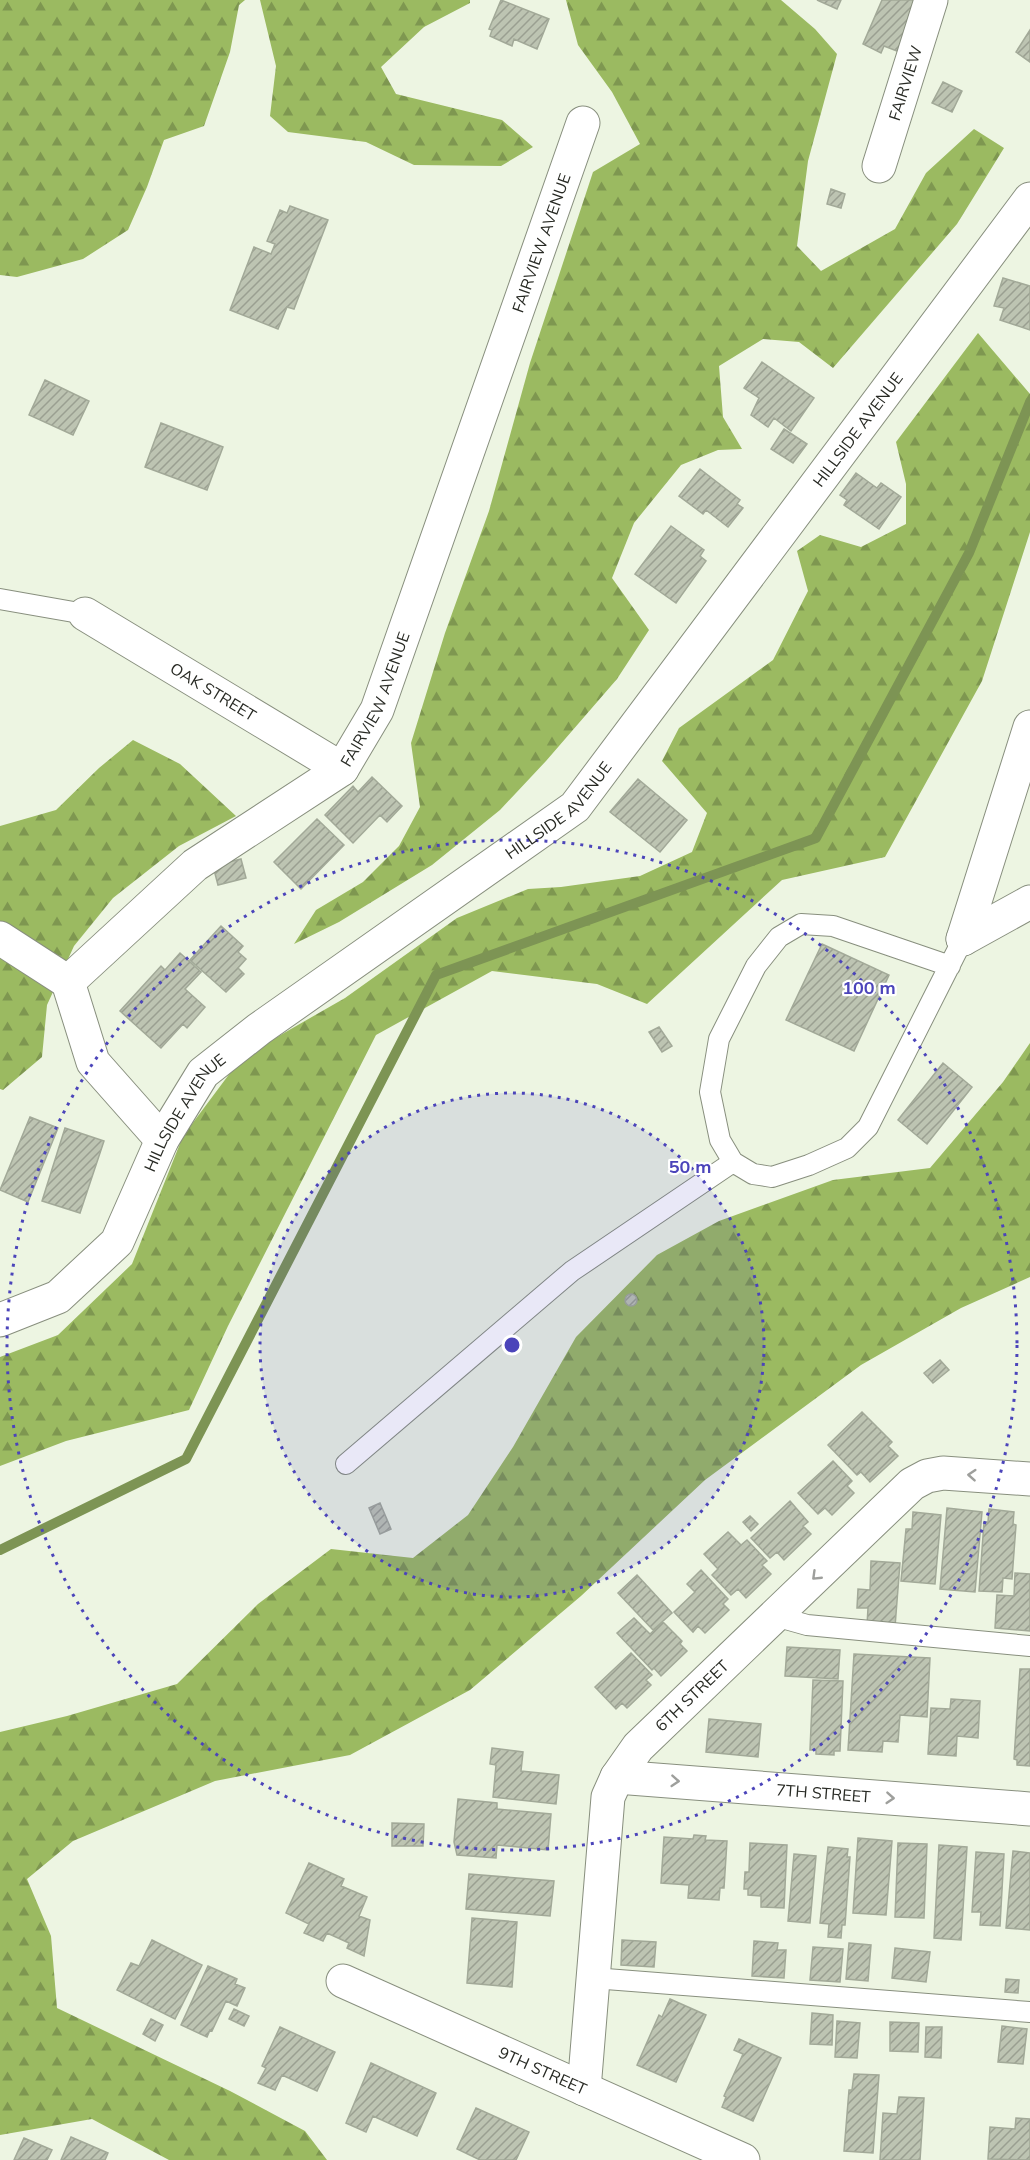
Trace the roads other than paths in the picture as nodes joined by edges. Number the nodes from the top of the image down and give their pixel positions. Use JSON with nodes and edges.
{"nodes":[{"id":1,"x":931,"y":0,"type":"edge"},
{"id":2,"x":583,"y":123,"type":"dead end"},
{"id":3,"x":879,"y":166,"type":"dead end"},
{"id":4,"x":1030,"y":199,"type":"edge"},
{"id":5,"x":0,"y":599,"type":"edge"},
{"id":6,"x":85,"y":614,"type":"joint"},
{"id":7,"x":1030,"y":727,"type":"edge"},
{"id":8,"x":342,"y":769,"type":"junction"},
{"id":9,"x":1030,"y":902,"type":"edge"},
{"id":10,"x":0,"y":938,"type":"edge"},
{"id":11,"x":956,"y":953,"type":"junction"},
{"id":12,"x":68,"y":982,"type":"junction"},
{"id":13,"x":162,"y":1140,"type":"junction"},
{"id":14,"x":733,"y":1162,"type":"junction"},
{"id":15,"x":0,"y":1320,"type":"edge"},
{"id":16,"x":346,"y":1464,"type":"dead end"},
{"id":17,"x":1030,"y":1479,"type":"edge"},
{"id":18,"x":775,"y":1616,"type":"junction"},
{"id":19,"x":1030,"y":1646,"type":"edge"},
{"id":20,"x":617,"y":1777,"type":"junction"},
{"id":21,"x":1030,"y":1809,"type":"edge"},
{"id":22,"x":593,"y":1978,"type":"junction"},
{"id":23,"x":343,"y":1981,"type":"dead end"},
{"id":24,"x":1030,"y":2012,"type":"edge"},
{"id":25,"x":584,"y":2089,"type":"junction"},
{"id":26,"x":743,"y":2160,"type":"edge"}],
"edges":[{"from":1,"to":3,"type":"street","name":"FAIRVIEW"},
{"from":2,"to":8,"type":"street","name":"FAIRVIEW AVENUE"},
{"from":4,"to":13,"type":"street","name":"HILLSIDE AVENUE"},
{"from":5,"to":6,"type":"lane"},
{"from":6,"to":8,"type":"street","name":"OAK STREET"},
{"from":7,"to":11,"type":"street"},
{"from":8,"to":12,"type":"street","name":"FAIRVIEW AVENUE"},
{"from":9,"to":11,"type":"street"},
{"from":10,"to":12,"type":"street"},
{"from":11,"to":14,"type":"lane"},
{"from":11,"to":14,"type":"lane"},
{"from":12,"to":13,"type":"street"},
{"from":13,"to":15,"type":"street","name":"HILLSIDE AVENUE"},
{"from":14,"to":16,"type":"lane"},
{"from":17,"to":18,"type":"street","name":"6TH STREET","one_way":true},
{"from":18,"to":19,"type":"lane"},
{"from":18,"to":20,"type":"street","name":"6TH STREET"},
{"from":20,"to":21,"type":"street","name":"7TH STREET","one_way":true},
{"from":20,"to":22,"type":"street","name":"6TH STREET"},
{"from":22,"to":24,"type":"lane"},
{"from":22,"to":25,"type":"street","name":"6TH STREET"},
{"from":23,"to":25,"type":"street","name":"9TH STREET"},
{"from":25,"to":26,"type":"street","name":"9TH STREET"}]}
